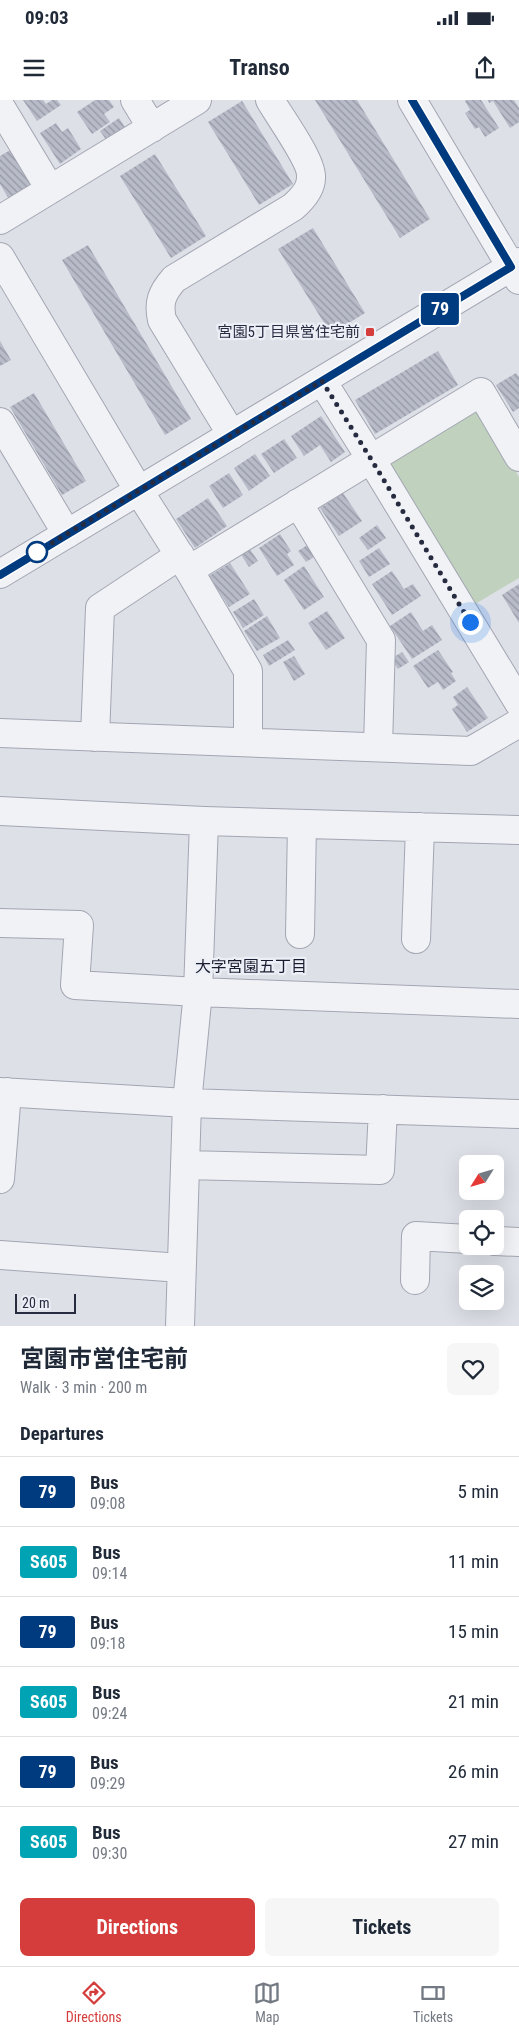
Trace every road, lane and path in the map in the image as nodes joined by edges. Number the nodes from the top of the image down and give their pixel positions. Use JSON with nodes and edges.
{"nodes":[{"id":1,"x":135,"y":100,"type":"edge"},
{"id":2,"x":197,"y":100,"type":"edge"},
{"id":3,"x":270,"y":100,"type":"edge"},
{"id":4,"x":418,"y":102,"type":"edge"},
{"id":5,"x":0,"y":106,"type":"edge"},
{"id":6,"x":152,"y":128,"type":"junction"},
{"id":7,"x":50,"y":190,"type":"junction"},
{"id":8,"x":0,"y":220,"type":"edge"},
{"id":9,"x":0,"y":257,"type":"edge"},
{"id":10,"x":516,"y":270,"type":"edge"},
{"id":11,"x":322,"y":381,"type":"junction"},
{"id":12,"x":0,"y":422,"type":"edge"},
{"id":13,"x":232,"y":435,"type":"junction"},
{"id":14,"x":519,"y":457,"type":"edge"},
{"id":15,"x":371,"y":459,"type":"junction"},
{"id":16,"x":139,"y":491,"type":"junction"},
{"id":17,"x":298,"y":503,"type":"junction"},
{"id":18,"x":67,"y":534,"type":"junction"},
{"id":19,"x":185,"y":563,"type":"junction"},
{"id":20,"x":0,"y":574,"type":"edge"},
{"id":21,"x":519,"y":703,"type":"edge"},
{"id":22,"x":519,"y":723,"type":"edge"},
{"id":23,"x":0,"y":734,"type":"edge"},
{"id":24,"x":95,"y":737,"type":"junction"},
{"id":25,"x":248,"y":742,"type":"junction"},
{"id":26,"x":378,"y":747,"type":"junction"},
{"id":27,"x":0,"y":811,"type":"edge"},
{"id":28,"x":204,"y":821,"type":"junction"},
{"id":29,"x":302,"y":824,"type":"junction"},
{"id":30,"x":420,"y":827,"type":"junction"},
{"id":31,"x":519,"y":830,"type":"edge"},
{"id":32,"x":0,"y":923,"type":"edge"},
{"id":33,"x":300,"y":934,"type":"dead end"},
{"id":34,"x":416,"y":938,"type":"dead end"},
{"id":35,"x":198,"y":992,"type":"junction"},
{"id":36,"x":519,"y":1004,"type":"edge"},
{"id":37,"x":3,"y":1092,"type":"edge"},
{"id":38,"x":187,"y":1103,"type":"junction"},
{"id":39,"x":383,"y":1109,"type":"junction"},
{"id":40,"x":519,"y":1114,"type":"edge"},
{"id":41,"x":185,"y":1165,"type":"junction"},
{"id":42,"x":0,"y":1179,"type":"edge"},
{"id":43,"x":459,"y":1238,"type":"edge"},
{"id":44,"x":504,"y":1241,"type":"edge"},
{"id":45,"x":519,"y":1242,"type":"edge"},
{"id":46,"x":0,"y":1255,"type":"edge"},
{"id":47,"x":181,"y":1268,"type":"junction"},
{"id":48,"x":415,"y":1280,"type":"dead end"},
{"id":49,"x":180,"y":1326,"type":"edge"}],
"edges":[{"from":1,"to":6,"type":"street"},
{"from":2,"to":6,"type":"street"},
{"from":3,"to":13,"type":"street"},
{"from":4,"to":10,"type":"street"},
{"from":5,"to":7,"type":"street"},
{"from":6,"to":7,"type":"street"},
{"from":7,"to":8,"type":"street"},
{"from":9,"to":16,"type":"street"},
{"from":10,"to":11,"type":"street"},
{"from":11,"to":13,"type":"street"},
{"from":11,"to":15,"type":"street"},
{"from":12,"to":18,"type":"street"},
{"from":13,"to":16,"type":"street"},
{"from":14,"to":15,"type":"street"},
{"from":15,"to":17,"type":"street"},
{"from":15,"to":21,"type":"street"},
{"from":16,"to":18,"type":"street"},
{"from":16,"to":19,"type":"street"},
{"from":17,"to":19,"type":"street"},
{"from":17,"to":26,"type":"street"},
{"from":18,"to":20,"type":"street"},
{"from":19,"to":24,"type":"street"},
{"from":19,"to":25,"type":"street"},
{"from":22,"to":26,"type":"street"},
{"from":23,"to":24,"type":"street"},
{"from":24,"to":25,"type":"street"},
{"from":25,"to":26,"type":"street"},
{"from":27,"to":28,"type":"street"},
{"from":28,"to":29,"type":"street"},
{"from":28,"to":35,"type":"street"},
{"from":29,"to":30,"type":"street"},
{"from":29,"to":33,"type":"street"},
{"from":30,"to":31,"type":"street"},
{"from":30,"to":34,"type":"street"},
{"from":32,"to":35,"type":"street"},
{"from":35,"to":36,"type":"street"},
{"from":35,"to":38,"type":"street"},
{"from":37,"to":38,"type":"street"},
{"from":37,"to":42,"type":"street"},
{"from":38,"to":39,"type":"street"},
{"from":38,"to":41,"type":"street"},
{"from":39,"to":40,"type":"street"},
{"from":39,"to":41,"type":"street"},
{"from":41,"to":47,"type":"street"},
{"from":43,"to":48,"type":"street"},
{"from":44,"to":45,"type":"street"},
{"from":46,"to":47,"type":"street"},
{"from":47,"to":49,"type":"street"}]}
